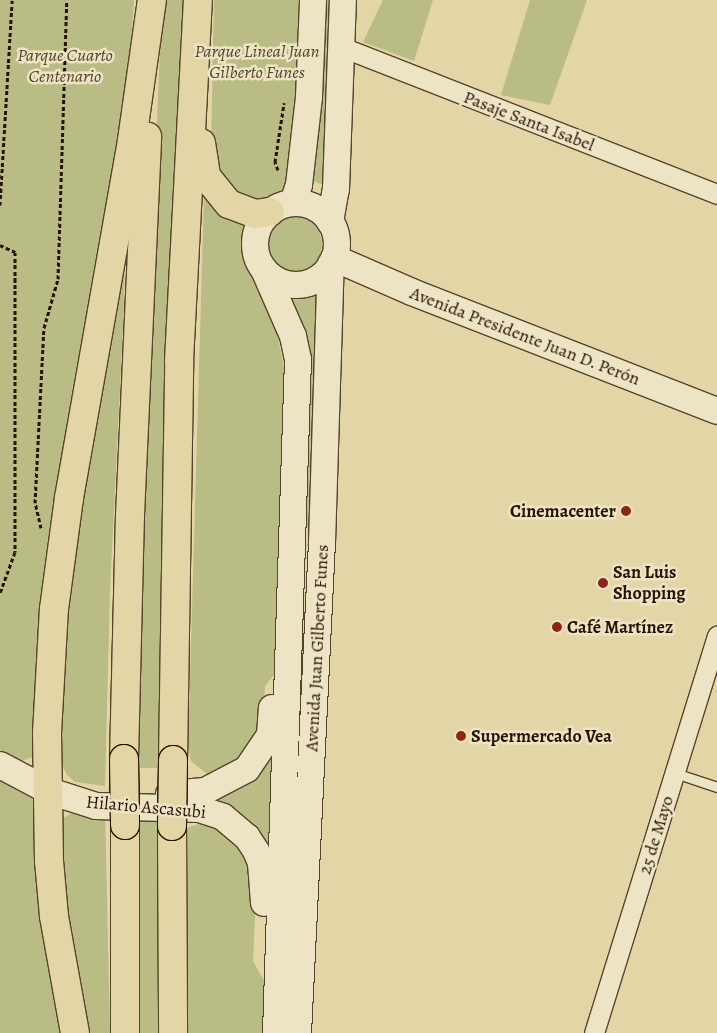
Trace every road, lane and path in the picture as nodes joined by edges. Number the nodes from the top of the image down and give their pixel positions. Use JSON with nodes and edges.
{"nodes":[{"id":1,"x":12,"y":0,"type":"edge"},
{"id":2,"x":66,"y":0,"type":"edge"},
{"id":3,"x":152,"y":0,"type":"edge"},
{"id":4,"x":198,"y":0,"type":"edge"},
{"id":5,"x":313,"y":0,"type":"edge"},
{"id":6,"x":344,"y":0,"type":"edge"},
{"id":7,"x":197,"y":28,"type":"junction"},
{"id":8,"x":342,"y":47,"type":"junction"},
{"id":9,"x":286,"y":95,"type":"dead end"},
{"id":10,"x":280,"y":176,"type":"dead end"},
{"id":11,"x":717,"y":194,"type":"edge"},
{"id":12,"x":0,"y":205,"type":"edge"},
{"id":13,"x":281,"y":208,"type":"junction"},
{"id":14,"x":330,"y":222,"type":"junction"},
{"id":15,"x":0,"y":245,"type":"edge"},
{"id":16,"x":332,"y":261,"type":"junction"},
{"id":17,"x":266,"y":272,"type":"junction"},
{"id":18,"x":717,"y":411,"type":"edge"},
{"id":19,"x":42,"y":530,"type":"dead end"},
{"id":20,"x":322,"y":543,"type":"junction"},
{"id":21,"x":292,"y":544,"type":"junction"},
{"id":22,"x":0,"y":593,"type":"edge"},
{"id":23,"x":717,"y":636,"type":"edge"},
{"id":24,"x":288,"y":667,"type":"junction"},
{"id":25,"x":0,"y":765,"type":"edge"},
{"id":26,"x":675,"y":773,"type":"junction"},
{"id":27,"x":717,"y":787,"type":"edge"},
{"id":28,"x":58,"y":794,"type":"junction"},
{"id":29,"x":276,"y":981,"type":"junction"},
{"id":30,"x":75,"y":1033,"type":"edge"},
{"id":31,"x":125,"y":1033,"type":"edge"},
{"id":32,"x":173,"y":1033,"type":"edge"},
{"id":33,"x":276,"y":1033,"type":"edge"},
{"id":34,"x":298,"y":1033,"type":"edge"},
{"id":35,"x":594,"y":1033,"type":"edge"}],
"edges":[{"from":1,"to":12,"type":"path"},
{"from":2,"to":19,"type":"path"},
{"from":3,"to":28,"type":"highway"},
{"from":3,"to":31,"type":"highway","bridge":true},
{"from":4,"to":7,"type":"highway"},
{"from":5,"to":13,"type":"street"},
{"from":6,"to":8,"type":"street"},
{"from":7,"to":13,"type":"highway"},
{"from":7,"to":32,"type":"highway","bridge":true},
{"from":8,"to":11,"type":"street","name":"Pasaje Santa Isabel"},
{"from":8,"to":14,"type":"street"},
{"from":9,"to":10,"type":"path"},
{"from":13,"to":14,"type":"street"},
{"from":13,"to":17,"type":"street"},
{"from":14,"to":16,"type":"street"},
{"from":15,"to":22,"type":"path"},
{"from":16,"to":17,"type":"street"},
{"from":16,"to":18,"type":"street","name":"Avenida Presidente Juan D. Perón"},
{"from":16,"to":20,"type":"street","name":"Avenida Juan Gilberto Funes"},
{"from":17,"to":21,"type":"street","name":"Avenida Juan Gilberto Funes"},
{"from":20,"to":21,"type":"street"},
{"from":20,"to":34,"type":"street","name":"Avenida Juan Gilberto Funes"},
{"from":21,"to":24,"type":"street","name":"Avenida Juan Gilberto Funes"},
{"from":23,"to":26,"type":"street","name":"25 de Mayo"},
{"from":24,"to":28,"type":"street","name":"Hilario Ascasubi"},
{"from":24,"to":29,"type":"street","name":"Avenida Juan Gilberto Funes"},
{"from":25,"to":28,"type":"street","name":"Hilario Ascasubi"},
{"from":26,"to":27,"type":"lane"},
{"from":26,"to":35,"type":"street","name":"25 de Mayo"},
{"from":28,"to":29,"type":"street","name":"Hilario Ascasubi"},
{"from":28,"to":30,"type":"highway"},
{"from":29,"to":33,"type":"street","name":"Avenida Juan Gilberto Funes"}]}
